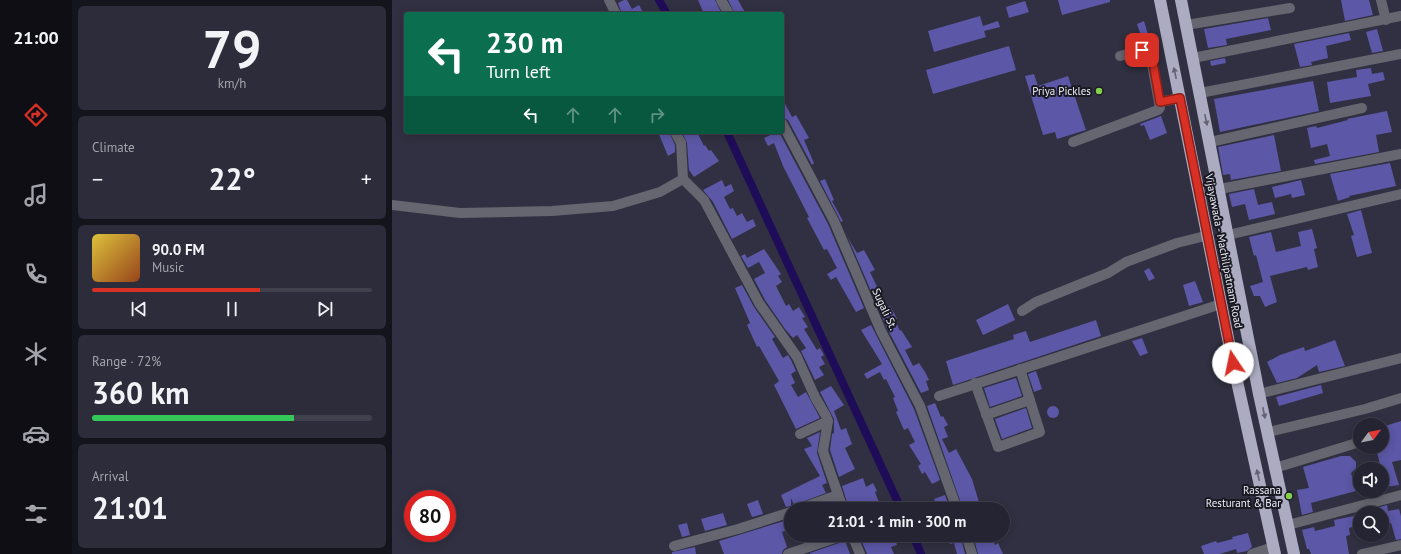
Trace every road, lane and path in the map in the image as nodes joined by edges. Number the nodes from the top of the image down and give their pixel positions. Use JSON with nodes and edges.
{"nodes":[{"id":1,"x":609,"y":0,"type":"edge"},
{"id":2,"x":721,"y":0,"type":"edge"},
{"id":3,"x":1160,"y":0,"type":"edge"},
{"id":4,"x":1181,"y":0,"type":"edge"},
{"id":5,"x":1381,"y":0,"type":"edge"},
{"id":6,"x":1290,"y":8,"type":"dead end"},
{"id":7,"x":615,"y":12,"type":"edge"},
{"id":8,"x":728,"y":12,"type":"edge"},
{"id":9,"x":1401,"y":16,"type":"edge"},
{"id":10,"x":1386,"y":20,"type":"junction"},
{"id":11,"x":1186,"y":25,"type":"junction"},
{"id":12,"x":1401,"y":54,"type":"edge"},
{"id":13,"x":1120,"y":56,"type":"dead end"},
{"id":14,"x":1193,"y":58,"type":"junction"},
{"id":15,"x":1200,"y":93,"type":"junction"},
{"id":16,"x":1180,"y":98,"type":"junction"},
{"id":17,"x":1160,"y":102,"type":"junction"},
{"id":18,"x":1362,"y":108,"type":"dead end"},
{"id":19,"x":784,"y":127,"type":"edge"},
{"id":20,"x":676,"y":134,"type":"edge"},
{"id":21,"x":1073,"y":142,"type":"dead end"},
{"id":22,"x":1210,"y":142,"type":"junction"},
{"id":23,"x":1401,"y":154,"type":"edge"},
{"id":24,"x":683,"y":179,"type":"junction"},
{"id":25,"x":1220,"y":189,"type":"junction"},
{"id":26,"x":1401,"y":194,"type":"edge"},
{"id":27,"x":392,"y":205,"type":"edge"},
{"id":28,"x":1208,"y":234,"type":"junction"},
{"id":29,"x":1228,"y":235,"type":"junction"},
{"id":30,"x":1221,"y":304,"type":"junction"},
{"id":31,"x":1022,"y":311,"type":"dead end"},
{"id":32,"x":1401,"y":358,"type":"edge"},
{"id":33,"x":1020,"y":369,"type":"junction"},
{"id":34,"x":974,"y":383,"type":"junction"},
{"id":35,"x":1260,"y":394,"type":"junction"},
{"id":36,"x":939,"y":396,"type":"dead end"},
{"id":37,"x":1401,"y":398,"type":"edge"},
{"id":38,"x":1030,"y":400,"type":"junction"},
{"id":39,"x":986,"y":415,"type":"junction"},
{"id":40,"x":828,"y":421,"type":"junction"},
{"id":41,"x":1268,"y":432,"type":"junction"},
{"id":42,"x":800,"y":434,"type":"dead end"},
{"id":43,"x":1353,"y":444,"type":"edge"},
{"id":44,"x":1276,"y":468,"type":"junction"},
{"id":45,"x":838,"y":495,"type":"junction"},
{"id":46,"x":1401,"y":495,"type":"edge"},
{"id":47,"x":818,"y":502,"type":"edge"},
{"id":48,"x":840,"y":502,"type":"edge"},
{"id":49,"x":954,"y":502,"type":"edge"},
{"id":50,"x":784,"y":514,"type":"edge"},
{"id":51,"x":1288,"y":525,"type":"junction"},
{"id":52,"x":823,"y":542,"type":"edge"},
{"id":53,"x":855,"y":542,"type":"edge"},
{"id":54,"x":968,"y":542,"type":"edge"},
{"id":55,"x":1401,"y":545,"type":"edge"},
{"id":56,"x":674,"y":546,"type":"dead end"},
{"id":57,"x":1274,"y":551,"type":"edge"},
{"id":58,"x":788,"y":554,"type":"edge"},
{"id":59,"x":860,"y":554,"type":"edge"},
{"id":60,"x":972,"y":554,"type":"edge"},
{"id":61,"x":1252,"y":554,"type":"edge"},
{"id":62,"x":1294,"y":554,"type":"edge"},
{"id":63,"x":1362,"y":554,"type":"edge"}],
"edges":[{"from":1,"to":7,"type":"street"},
{"from":2,"to":8,"type":"street"},
{"from":16,"to":3,"type":"highway","name":"Vijayawada - Machilipatnam Road","one_way":true},
{"from":4,"to":11,"type":"highway","name":"Vijayawada - Machilipatnam Road"},
{"from":5,"to":10,"type":"street"},
{"from":6,"to":11,"type":"street"},
{"from":9,"to":10,"type":"street"},
{"from":10,"to":14,"type":"street"},
{"from":11,"to":14,"type":"highway","name":"Vijayawada - Machilipatnam Road"},
{"from":12,"to":15,"type":"street"},
{"from":13,"to":17,"type":"street"},
{"from":14,"to":15,"type":"highway","name":"Vijayawada - Machilipatnam Road"},
{"from":15,"to":22,"type":"highway","name":"Vijayawada - Machilipatnam Road","one_way":true},
{"from":16,"to":17,"type":"street"},
{"from":16,"to":28,"type":"highway","name":"Vijayawada - Machilipatnam Road"},
{"from":17,"to":21,"type":"street"},
{"from":18,"to":22,"type":"street"},
{"from":19,"to":49,"type":"street","name":"Sugali St."},
{"from":20,"to":24,"type":"street"},
{"from":22,"to":25,"type":"highway","name":"Vijayawada - Machilipatnam Road"},
{"from":23,"to":25,"type":"street"},
{"from":24,"to":27,"type":"street"},
{"from":24,"to":40,"type":"street"},
{"from":25,"to":29,"type":"highway","name":"Vijayawada - Machilipatnam Road"},
{"from":26,"to":29,"type":"street"},
{"from":28,"to":30,"type":"highway","name":"Vijayawada - Machilipatnam Road"},
{"from":28,"to":31,"type":"street"},
{"from":29,"to":35,"type":"highway","name":"Vijayawada - Machilipatnam Road"},
{"from":30,"to":33,"type":"street"},
{"from":57,"to":30,"type":"highway","name":"Vijayawada - Machilipatnam Road","one_way":true},
{"from":32,"to":35,"type":"street"},
{"from":33,"to":34,"type":"street"},
{"from":33,"to":38,"type":"street"},
{"from":34,"to":36,"type":"street"},
{"from":34,"to":39,"type":"street"},
{"from":35,"to":41,"type":"highway","name":"Vijayawada - Machilipatnam Road","one_way":true},
{"from":37,"to":41,"type":"street"},
{"from":38,"to":39,"type":"street"},
{"from":38,"to":39,"type":"street"},
{"from":40,"to":42,"type":"street"},
{"from":40,"to":45,"type":"street"},
{"from":41,"to":44,"type":"highway","name":"Vijayawada - Machilipatnam Road"},
{"from":43,"to":44,"type":"street"},
{"from":44,"to":51,"type":"highway","name":"Vijayawada - Machilipatnam Road"},
{"from":45,"to":47,"type":"street"},
{"from":45,"to":48,"type":"street"},
{"from":46,"to":51,"type":"street"},
{"from":50,"to":56,"type":"street"},
{"from":51,"to":62,"type":"highway","name":"Vijayawada - Machilipatnam Road"},
{"from":52,"to":58,"type":"street"},
{"from":53,"to":59,"type":"street"},
{"from":54,"to":60,"type":"street"},
{"from":55,"to":63,"type":"street"},
{"from":57,"to":61,"type":"street"}]}
